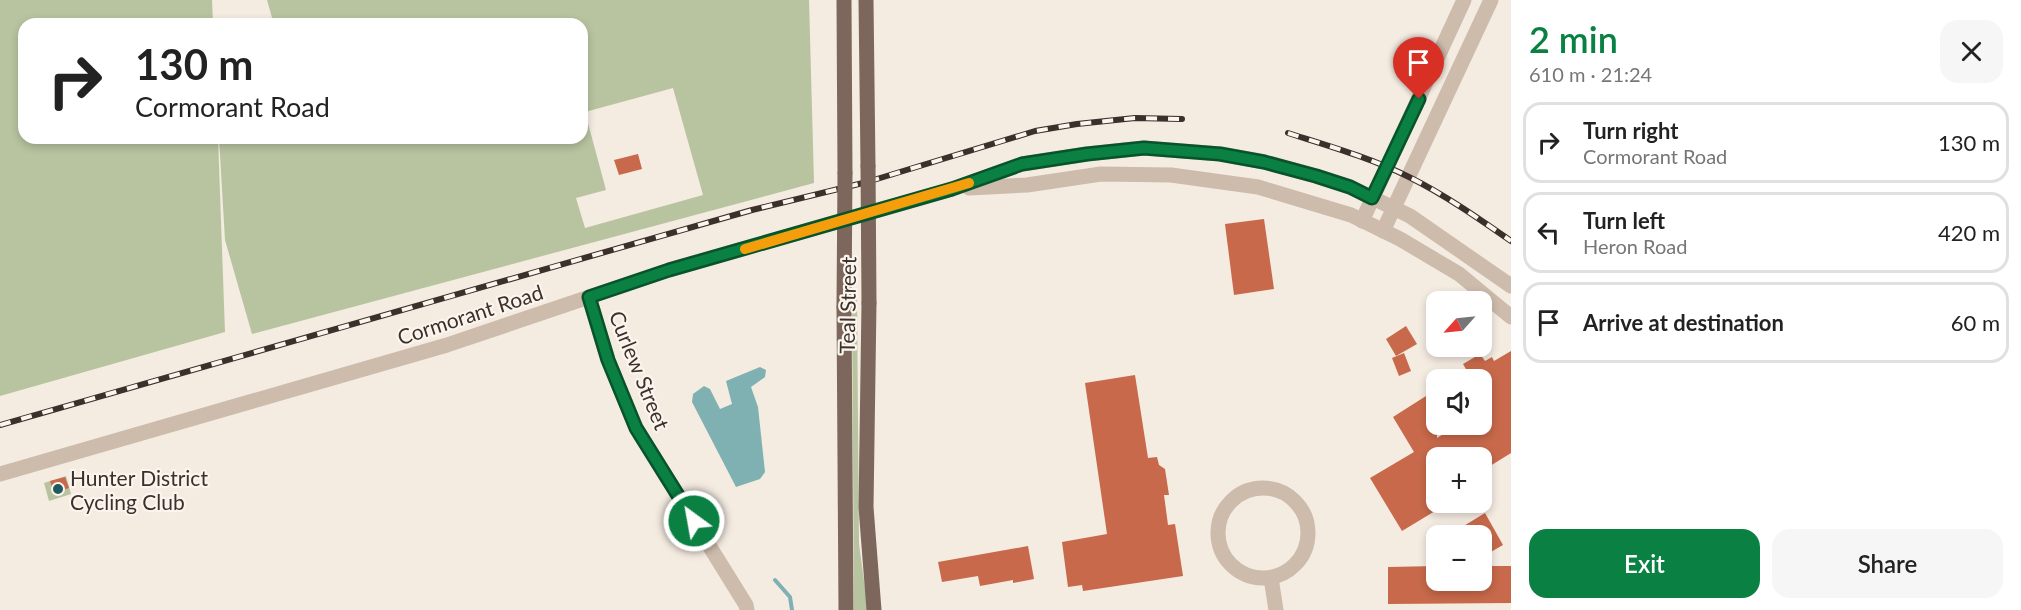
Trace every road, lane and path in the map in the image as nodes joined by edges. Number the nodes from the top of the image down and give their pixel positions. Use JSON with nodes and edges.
{"nodes":[{"id":1,"x":844,"y":0,"type":"edge"},
{"id":2,"x":866,"y":0,"type":"edge"},
{"id":3,"x":874,"y":0,"type":"edge"},
{"id":4,"x":1464,"y":0,"type":"edge"},
{"id":5,"x":1491,"y":0,"type":"edge"},
{"id":6,"x":867,"y":75,"type":"junction"},
{"id":7,"x":952,"y":189,"type":"junction"},
{"id":8,"x":1372,"y":198,"type":"junction"},
{"id":9,"x":1394,"y":208,"type":"junction"},
{"id":10,"x":1362,"y":220,"type":"junction"},
{"id":11,"x":1383,"y":231,"type":"junction"},
{"id":12,"x":1511,"y":286,"type":"edge"},
{"id":13,"x":589,"y":297,"type":"junction"},
{"id":14,"x":1511,"y":317,"type":"edge"},
{"id":15,"x":0,"y":474,"type":"edge"},
{"id":16,"x":1271,"y":578,"type":"junction"},
{"id":17,"x":747,"y":610,"type":"edge"},
{"id":18,"x":846,"y":610,"type":"edge"},
{"id":19,"x":874,"y":610,"type":"edge"},
{"id":20,"x":1276,"y":610,"type":"edge"}],
"edges":[{"from":1,"to":18,"type":"main road","name":"Teal Street","bridge":true},
{"from":2,"to":6,"type":"main road","name":"Teal Street"},
{"from":3,"to":6,"type":"main road"},
{"from":4,"to":8,"type":"street"},
{"from":5,"to":9,"type":"street"},
{"from":6,"to":19,"type":"main road","name":"Teal Street","bridge":true},
{"from":7,"to":8,"type":"street","name":"Cormorant Road"},
{"from":7,"to":10,"type":"street","name":"Cormorant Road"},
{"from":7,"to":13,"type":"street","name":"Cormorant Road"},
{"from":8,"to":9,"type":"street","name":"Cormorant Road"},
{"from":8,"to":10,"type":"street"},
{"from":9,"to":11,"type":"street"},
{"from":9,"to":12,"type":"street","name":"Cormorant Road"},
{"from":10,"to":11,"type":"street","name":"Cormorant Road"},
{"from":11,"to":14,"type":"street","name":"Cormorant Road"},
{"from":13,"to":15,"type":"street","name":"Cormorant Road"},
{"from":13,"to":17,"type":"street","name":"Curlew Street"},
{"from":16,"to":16,"type":"street"},
{"from":16,"to":20,"type":"street"}]}
